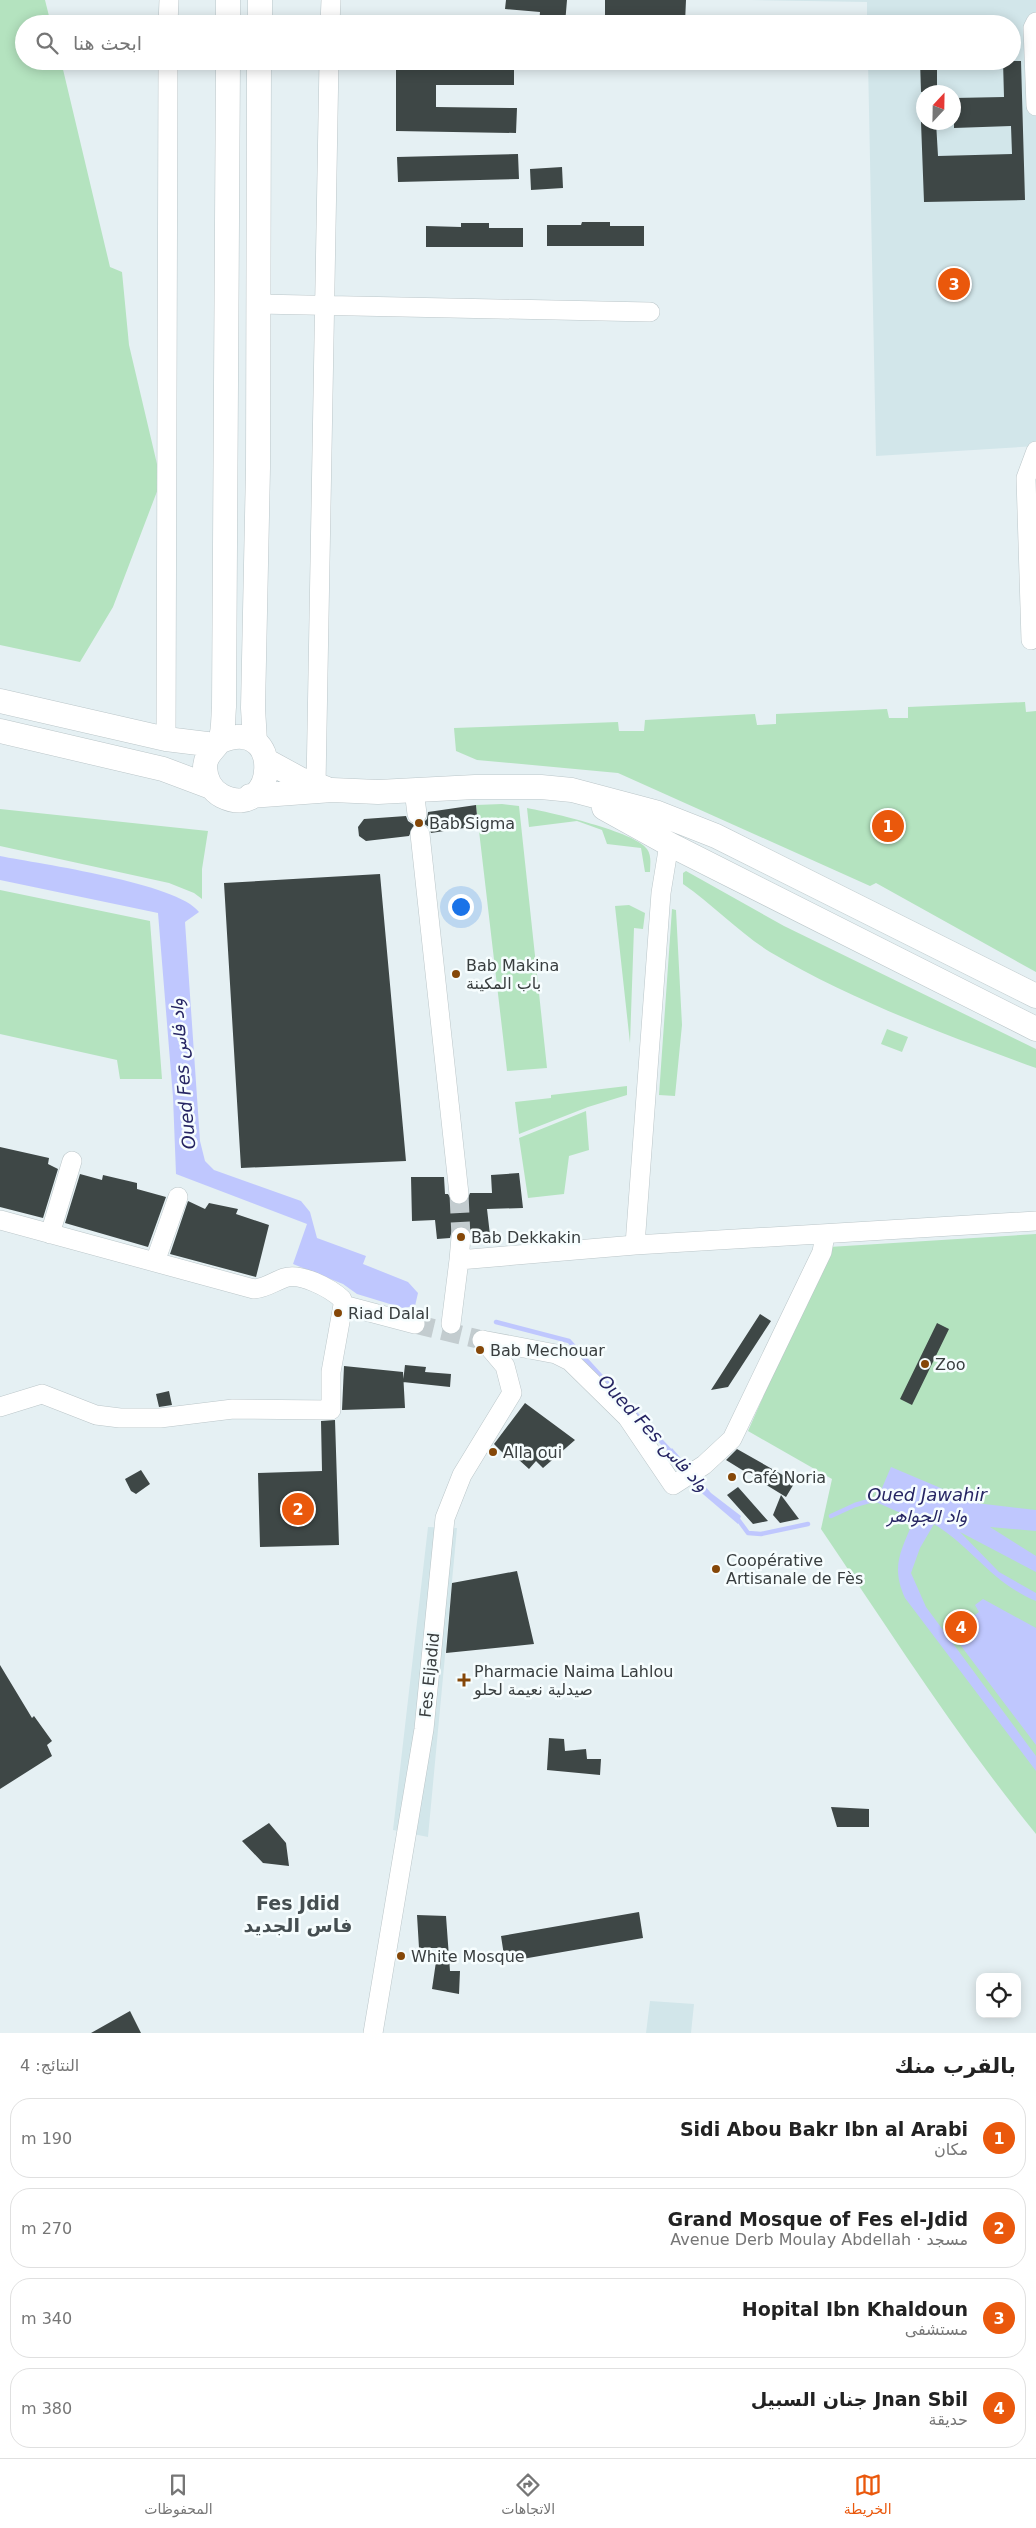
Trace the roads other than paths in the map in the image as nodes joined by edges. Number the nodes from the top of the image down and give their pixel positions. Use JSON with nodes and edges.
{"nodes":[{"id":1,"x":169,"y":0,"type":"edge"},
{"id":2,"x":228,"y":0,"type":"edge"},
{"id":3,"x":260,"y":0,"type":"edge"},
{"id":4,"x":330,"y":0,"type":"edge"},
{"id":5,"x":168,"y":15,"type":"edge"},
{"id":6,"x":228,"y":15,"type":"edge"},
{"id":7,"x":260,"y":15,"type":"edge"},
{"id":8,"x":330,"y":15,"type":"edge"},
{"id":9,"x":1036,"y":22,"type":"edge"},
{"id":10,"x":168,"y":70,"type":"edge"},
{"id":11,"x":228,"y":70,"type":"edge"},
{"id":12,"x":259,"y":70,"type":"edge"},
{"id":13,"x":329,"y":70,"type":"edge"},
{"id":14,"x":1036,"y":106,"type":"edge"},
{"id":15,"x":258,"y":304,"type":"junction"},
{"id":16,"x":324,"y":306,"type":"junction"},
{"id":17,"x":650,"y":312,"type":"dead end"},
{"id":18,"x":1036,"y":451,"type":"edge"},
{"id":19,"x":1031,"y":640,"type":"dead end"},
{"id":20,"x":0,"y":701,"type":"edge"},
{"id":21,"x":0,"y":731,"type":"edge"},
{"id":22,"x":166,"y":739,"type":"junction"},
{"id":23,"x":217,"y":743,"type":"junction"},
{"id":24,"x":261,"y":752,"type":"junction"},
{"id":25,"x":211,"y":787,"type":"junction"},
{"id":26,"x":324,"y":788,"type":"junction"},
{"id":27,"x":414,"y":790,"type":"junction"},
{"id":28,"x":572,"y":790,"type":"junction"},
{"id":29,"x":250,"y":796,"type":"junction"},
{"id":30,"x":417,"y":814,"type":"dead end"},
{"id":31,"x":420,"y":834,"type":"dead end"},
{"id":32,"x":669,"y":844,"type":"junction"},
{"id":33,"x":1036,"y":996,"type":"edge"},
{"id":34,"x":1036,"y":1029,"type":"edge"},
{"id":35,"x":72,"y":1161,"type":"dead end"},
{"id":36,"x":459,"y":1194,"type":"tunnel mouth"},
{"id":37,"x":178,"y":1197,"type":"dead end"},
{"id":38,"x":0,"y":1220,"type":"edge"},
{"id":39,"x":1036,"y":1221,"type":"edge"},
{"id":40,"x":50,"y":1234,"type":"junction"},
{"id":41,"x":825,"y":1235,"type":"junction"},
{"id":42,"x":460,"y":1237,"type":"tunnel mouth"},
{"id":43,"x":636,"y":1245,"type":"junction"},
{"id":44,"x":459,"y":1260,"type":"junction"},
{"id":45,"x":156,"y":1262,"type":"junction"},
{"id":46,"x":343,"y":1305,"type":"junction"},
{"id":47,"x":415,"y":1324,"type":"tunnel mouth"},
{"id":48,"x":451,"y":1324,"type":"dead end"},
{"id":49,"x":0,"y":1407,"type":"edge"},
{"id":50,"x":373,"y":2033,"type":"edge"}],
"edges":[{"from":1,"to":5,"type":"street"},
{"from":2,"to":6,"type":"main road"},
{"from":3,"to":7,"type":"main road"},
{"from":4,"to":8,"type":"street"},
{"from":9,"to":14,"type":"street"},
{"from":10,"to":22,"type":"street"},
{"from":11,"to":23,"type":"main road"},
{"from":12,"to":15,"type":"main road"},
{"from":13,"to":16,"type":"street"},
{"from":15,"to":16,"type":"street"},
{"from":15,"to":24,"type":"main road"},
{"from":16,"to":17,"type":"street"},
{"from":16,"to":26,"type":"street"},
{"from":18,"to":19,"type":"street"},
{"from":20,"to":22,"type":"main road"},
{"from":21,"to":25,"type":"main road"},
{"from":22,"to":23,"type":"main road"},
{"from":23,"to":24,"type":"main road"},
{"from":23,"to":25,"type":"main road"},
{"from":24,"to":26,"type":"main road"},
{"from":24,"to":29,"type":"main road"},
{"from":25,"to":29,"type":"main road"},
{"from":26,"to":27,"type":"main road"},
{"from":26,"to":29,"type":"main road"},
{"from":27,"to":28,"type":"main road"},
{"from":27,"to":30,"type":"street"},
{"from":28,"to":32,"type":"main road"},
{"from":28,"to":33,"type":"main road"},
{"from":31,"to":36,"type":"street"},
{"from":32,"to":34,"type":"main road"},
{"from":32,"to":43,"type":"street"},
{"from":35,"to":40,"type":"street"},
{"from":37,"to":45,"type":"street"},
{"from":38,"to":40,"type":"street"},
{"from":39,"to":41,"type":"street"},
{"from":40,"to":45,"type":"street"},
{"from":41,"to":43,"type":"street"},
{"from":41,"to":50,"type":"street","name":"Fes Eljadid"},
{"from":42,"to":44,"type":"street"},
{"from":43,"to":44,"type":"street"},
{"from":44,"to":48,"type":"street"},
{"from":45,"to":46,"type":"street"},
{"from":46,"to":47,"type":"street"},
{"from":46,"to":49,"type":"street"}]}
